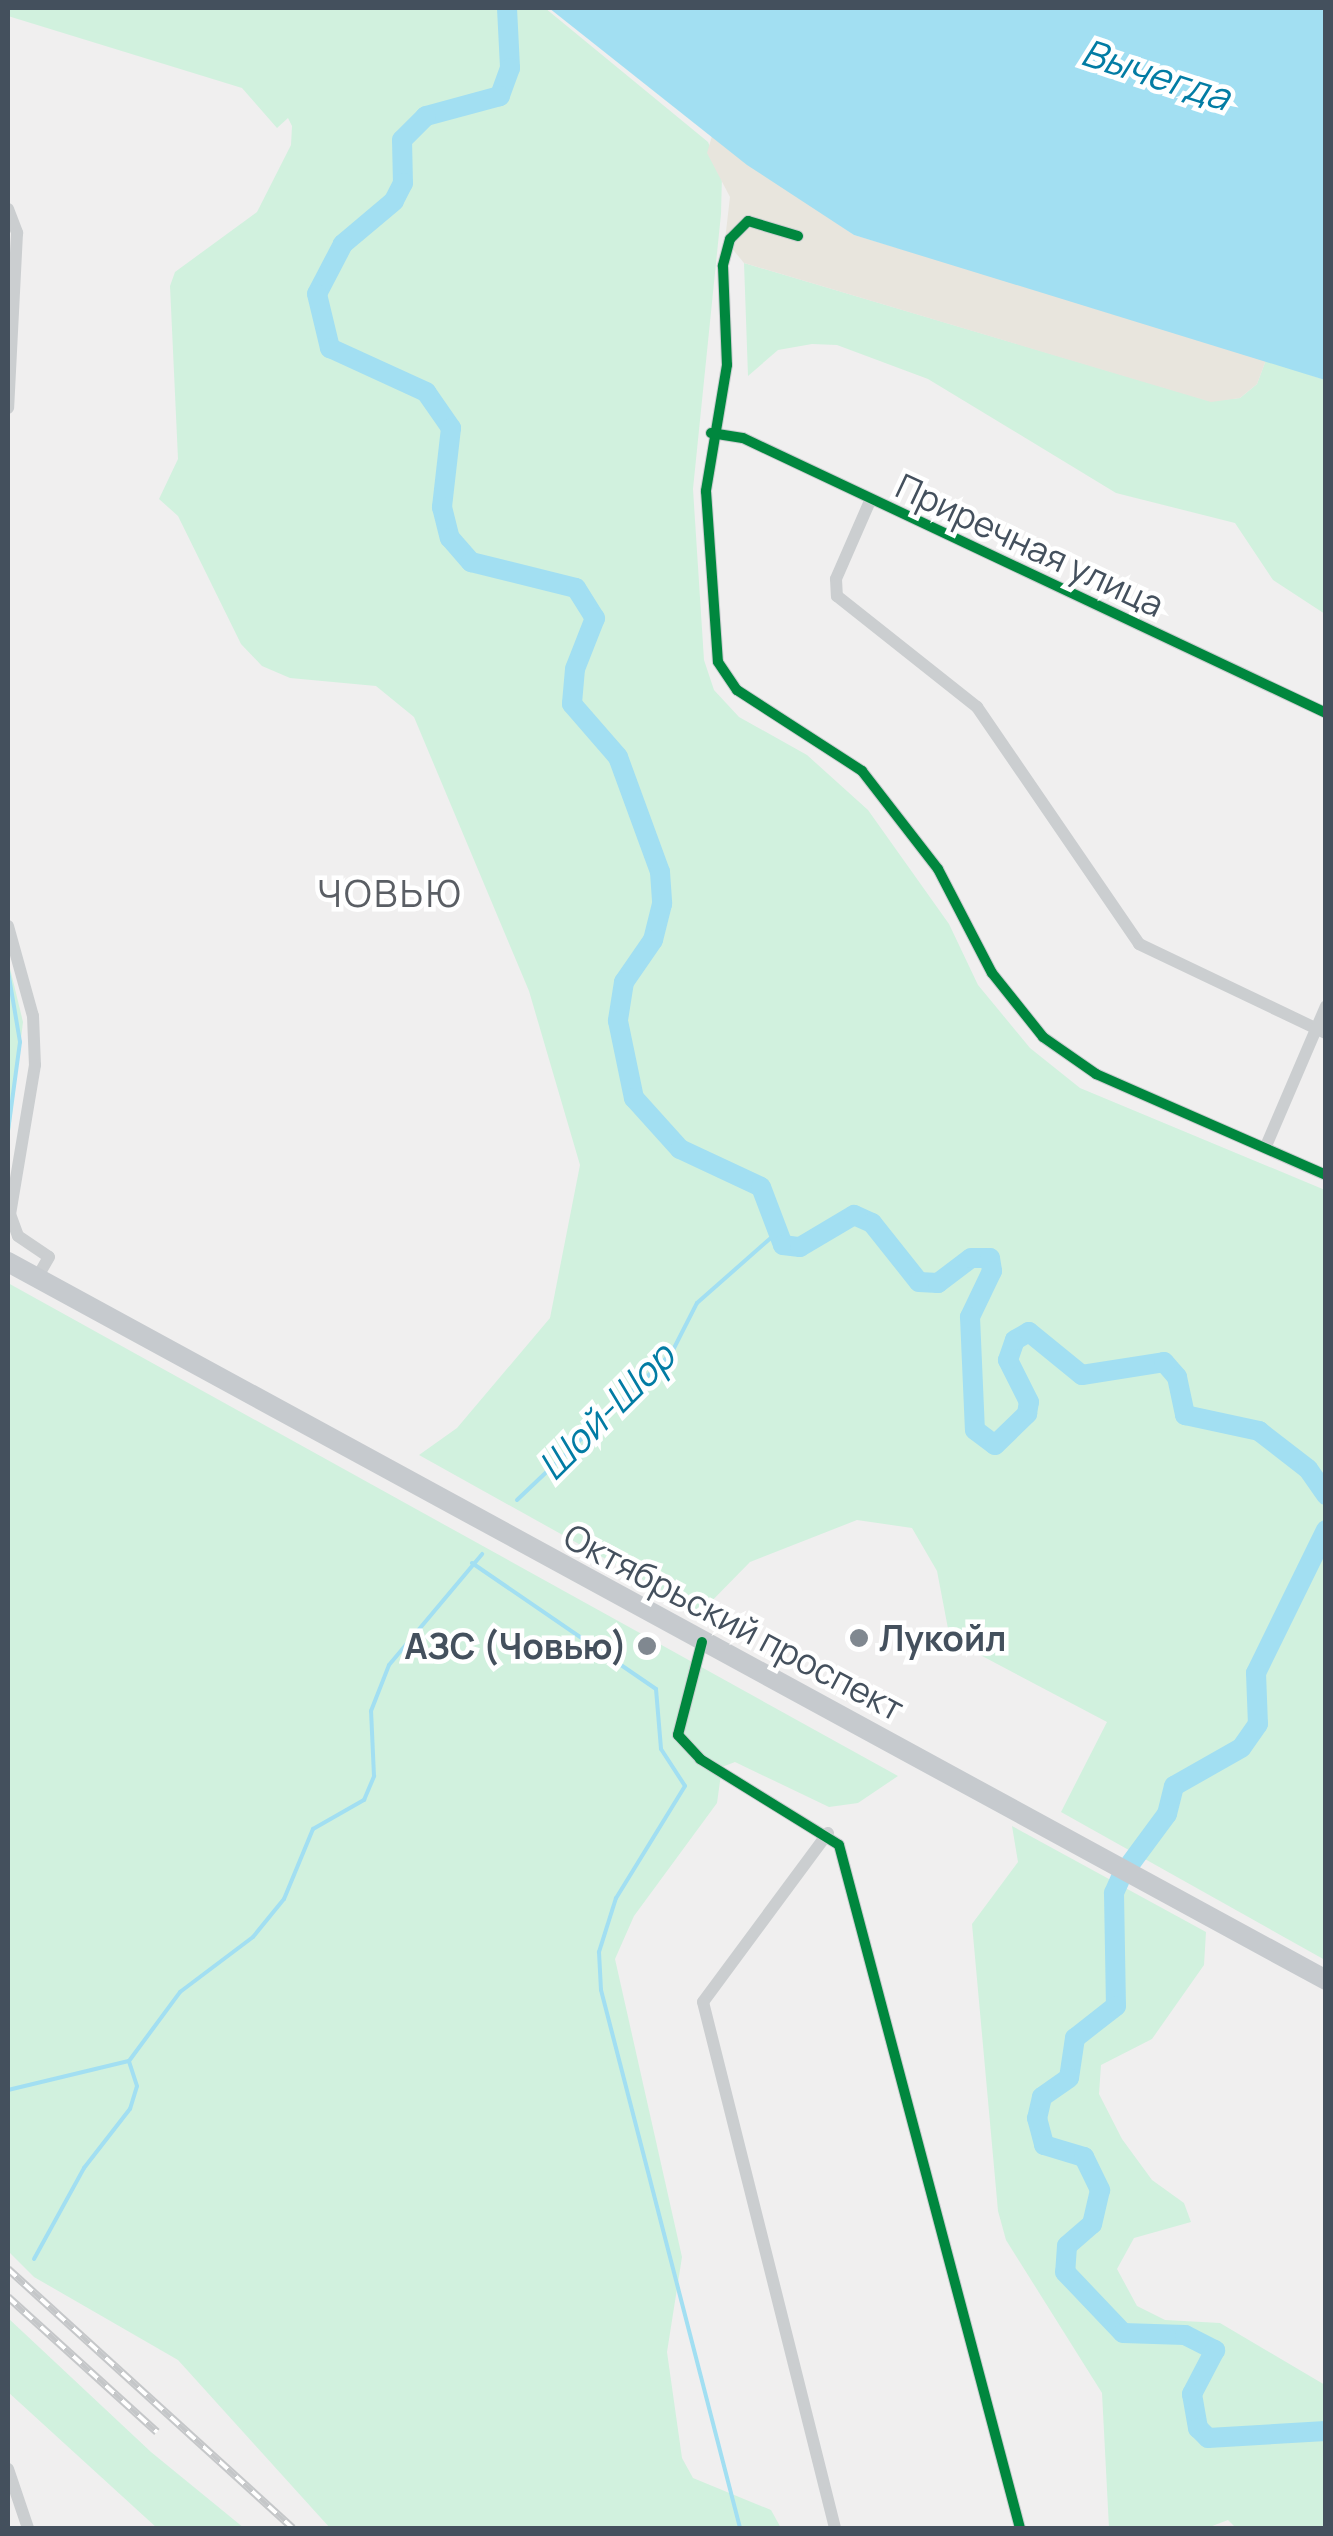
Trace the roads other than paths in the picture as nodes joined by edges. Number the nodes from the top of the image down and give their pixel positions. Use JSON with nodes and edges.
{"nodes":[{"id":1,"x":8,"y":208,"type":"edge"},
{"id":2,"x":798,"y":236,"type":"dead end"},
{"id":3,"x":8,"y":408,"type":"edge"},
{"id":4,"x":711,"y":434,"type":"junction"},
{"id":5,"x":870,"y":501,"type":"junction"},
{"id":6,"x":1326,"y":713,"type":"edge"},
{"id":7,"x":8,"y":926,"type":"edge"},
{"id":8,"x":1326,"y":1006,"type":"edge"},
{"id":9,"x":1320,"y":1031,"type":"edge"},
{"id":10,"x":1266,"y":1146,"type":"junction"},
{"id":11,"x":1326,"y":1175,"type":"edge"},
{"id":12,"x":8,"y":1262,"type":"edge"},
{"id":13,"x":37,"y":1278,"type":"junction"},
{"id":14,"x":702,"y":1642,"type":"junction"},
{"id":15,"x":828,"y":1833,"type":"junction"},
{"id":16,"x":1326,"y":1980,"type":"edge"},
{"id":17,"x":8,"y":2468,"type":"edge"},
{"id":18,"x":28,"y":2528,"type":"edge"},
{"id":19,"x":835,"y":2528,"type":"edge"},
{"id":20,"x":1020,"y":2528,"type":"edge"}],
"edges":[{"from":1,"to":3,"type":"street"},
{"from":2,"to":4,"type":"street"},
{"from":4,"to":5,"type":"street","name":"Приречная улица"},
{"from":4,"to":10,"type":"street"},
{"from":5,"to":6,"type":"street","name":"Приречная улица"},
{"from":5,"to":9,"type":"street"},
{"from":7,"to":13,"type":"street"},
{"from":8,"to":9,"type":"street"},
{"from":9,"to":10,"type":"street"},
{"from":10,"to":11,"type":"street"},
{"from":12,"to":13,"type":"main road","name":"Октябрьский проспект"},
{"from":13,"to":14,"type":"main road","name":"Октябрьский проспект"},
{"from":14,"to":15,"type":"street"},
{"from":14,"to":16,"type":"main road","name":"Октябрьский проспект"},
{"from":15,"to":19,"type":"street"},
{"from":15,"to":20,"type":"street"},
{"from":17,"to":18,"type":"street"}]}
